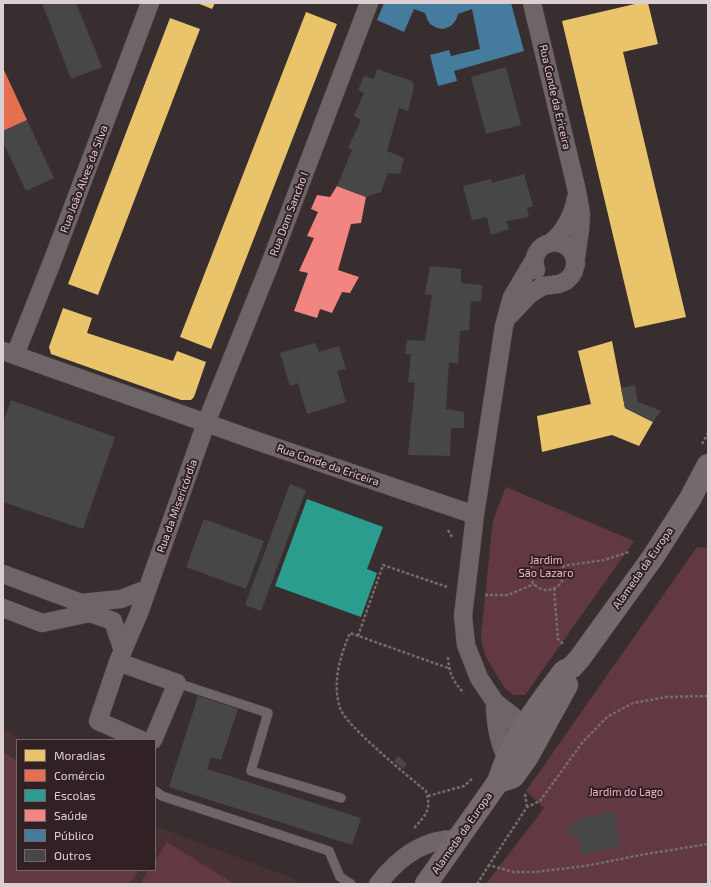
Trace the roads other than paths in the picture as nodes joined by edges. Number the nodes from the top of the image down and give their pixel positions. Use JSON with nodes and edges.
{"nodes":[{"id":1,"x":150,"y":3,"type":"edge"},
{"id":2,"x":369,"y":3,"type":"edge"},
{"id":3,"x":532,"y":3,"type":"edge"},
{"id":4,"x":577,"y":191,"type":"junction"},
{"id":5,"x":550,"y":243,"type":"junction"},
{"id":6,"x":534,"y":260,"type":"junction"},
{"id":7,"x":576,"y":264,"type":"junction"},
{"id":8,"x":553,"y":284,"type":"junction"},
{"id":9,"x":504,"y":326,"type":"junction"},
{"id":10,"x":9,"y":353,"type":"edge"},
{"id":11,"x":206,"y":423,"type":"junction"},
{"id":12,"x":704,"y":456,"type":"edge"},
{"id":13,"x":475,"y":515,"type":"junction"},
{"id":14,"x":3,"y":574,"type":"edge"},
{"id":15,"x":147,"y":589,"type":"junction"},
{"id":16,"x":3,"y":608,"type":"edge"},
{"id":17,"x":121,"y":656,"type":"junction"},
{"id":18,"x":569,"y":657,"type":"junction"},
{"id":19,"x":177,"y":683,"type":"junction"},
{"id":20,"x":495,"y":702,"type":"junction"},
{"id":21,"x":534,"y":711,"type":"junction"},
{"id":22,"x":518,"y":737,"type":"junction"},
{"id":23,"x":139,"y":739,"type":"edge"},
{"id":24,"x":153,"y":739,"type":"edge"},
{"id":25,"x":507,"y":759,"type":"junction"},
{"id":26,"x":498,"y":782,"type":"junction"},
{"id":27,"x":156,"y":792,"type":"edge"},
{"id":28,"x":341,"y":798,"type":"dead end"},
{"id":29,"x":458,"y":839,"type":"junction"},
{"id":30,"x":351,"y":884,"type":"edge"},
{"id":31,"x":378,"y":884,"type":"edge"},
{"id":32,"x":426,"y":884,"type":"edge"}],
"edges":[{"from":1,"to":10,"type":"street","name":"Rua João Alves da Silva"},
{"from":2,"to":11,"type":"street","name":"Rua Dom Sancho I"},
{"from":3,"to":4,"type":"street","name":"Rua Conde da Ericeira"},
{"from":4,"to":5,"type":"street","name":"Rua Conde da Ericeira"},
{"from":4,"to":7,"type":"street","name":"Rua Conde da Ericeira"},
{"from":5,"to":6,"type":"street","name":"Rua Conde da Ericeira"},
{"from":5,"to":7,"type":"street"},
{"from":6,"to":8,"type":"street"},
{"from":6,"to":9,"type":"street","name":"Rua Conde da Ericeira"},
{"from":7,"to":8,"type":"street","name":"Rua Conde da Ericeira"},
{"from":8,"to":9,"type":"street","name":"Rua Conde da Ericeira"},
{"from":9,"to":13,"type":"street","name":"Rua Conde da Ericeira"},
{"from":10,"to":11,"type":"street","name":"Rua Conde da Ericeira"},
{"from":11,"to":13,"type":"street","name":"Rua Conde da Ericeira"},
{"from":11,"to":15,"type":"street","name":"Rua da Misericórdia"},
{"from":12,"to":18,"type":"main road","name":"Alameda da Europa"},
{"from":13,"to":20,"type":"street"},
{"from":14,"to":15,"type":"street"},
{"from":15,"to":17,"type":"street","name":"Rua da Misericórdia"},
{"from":16,"to":17,"type":"street"},
{"from":17,"to":19,"type":"street"},
{"from":17,"to":23,"type":"street","name":"Rua da Misericórdia"},
{"from":18,"to":21,"type":"main road","name":"Alameda da Europa"},
{"from":18,"to":26,"type":"main road","name":"Alameda da Europa"},
{"from":19,"to":24,"type":"street"},
{"from":19,"to":28,"type":"lane"},
{"from":20,"to":21,"type":"street"},
{"from":20,"to":22,"type":"street"},
{"from":20,"to":25,"type":"street"},
{"from":21,"to":22,"type":"main road","name":"Alameda da Europa"},
{"from":22,"to":25,"type":"main road","name":"Alameda da Europa"},
{"from":25,"to":26,"type":"main road","name":"Alameda da Europa"},
{"from":26,"to":29,"type":"main road","name":"Alameda da Europa"},
{"from":27,"to":30,"type":"lane"},
{"from":29,"to":31,"type":"street"},
{"from":29,"to":32,"type":"main road","name":"Alameda da Europa"}]}
